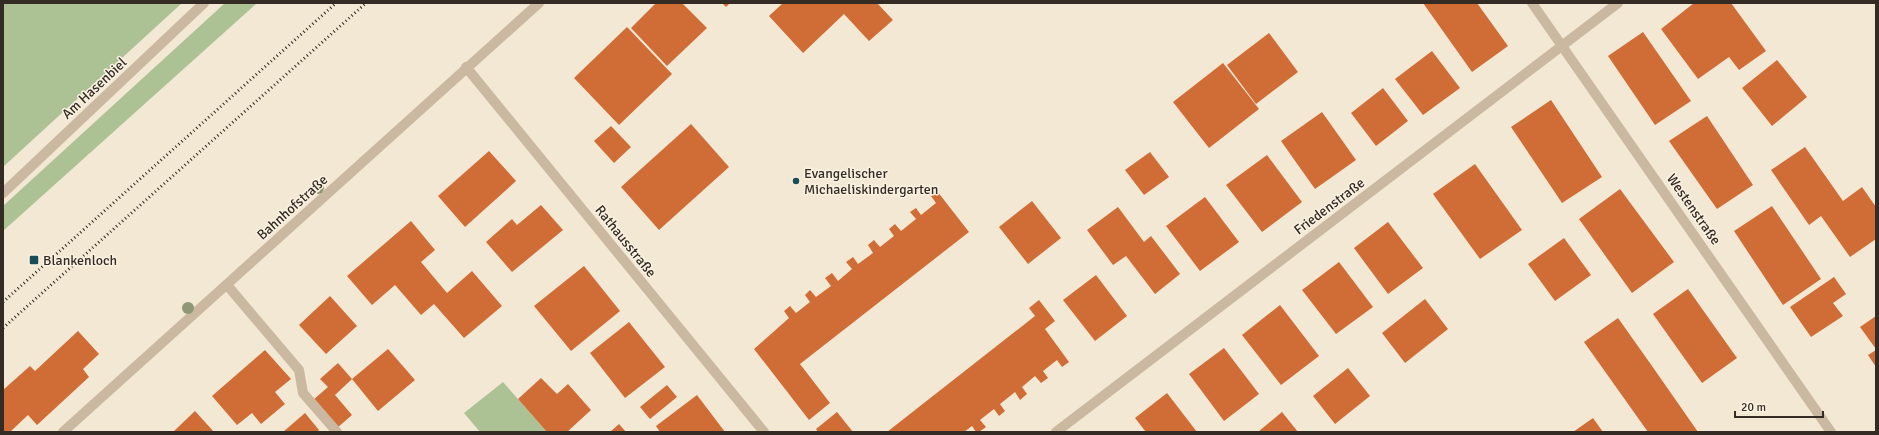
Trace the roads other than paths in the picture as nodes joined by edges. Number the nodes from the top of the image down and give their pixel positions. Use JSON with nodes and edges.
{"nodes":[{"id":1,"x":204,"y":3,"type":"edge"},
{"id":2,"x":540,"y":3,"type":"edge"},
{"id":3,"x":1532,"y":3,"type":"edge"},
{"id":4,"x":1618,"y":3,"type":"edge"},
{"id":5,"x":1563,"y":45,"type":"junction"},
{"id":6,"x":466,"y":67,"type":"junction"},
{"id":7,"x":3,"y":193,"type":"edge"},
{"id":8,"x":227,"y":285,"type":"junction"},
{"id":9,"x":63,"y":432,"type":"edge"},
{"id":10,"x":337,"y":432,"type":"edge"},
{"id":11,"x":764,"y":432,"type":"edge"},
{"id":12,"x":1056,"y":432,"type":"edge"},
{"id":13,"x":1831,"y":432,"type":"edge"}],
"edges":[{"from":1,"to":7,"type":"street","name":"Am Hasenbiel"},
{"from":2,"to":6,"type":"street","name":"Bahnhofstraße"},
{"from":3,"to":5,"type":"street","name":"Westenstraße"},
{"from":4,"to":5,"type":"street","name":"Friedenstraße"},
{"from":5,"to":12,"type":"street","name":"Friedenstraße"},
{"from":5,"to":13,"type":"street","name":"Westenstraße"},
{"from":6,"to":8,"type":"street","name":"Bahnhofstraße"},
{"from":6,"to":11,"type":"street","name":"Rathausstraße"},
{"from":8,"to":9,"type":"street","name":"Bahnhofstraße"},
{"from":8,"to":10,"type":"street"}]}
